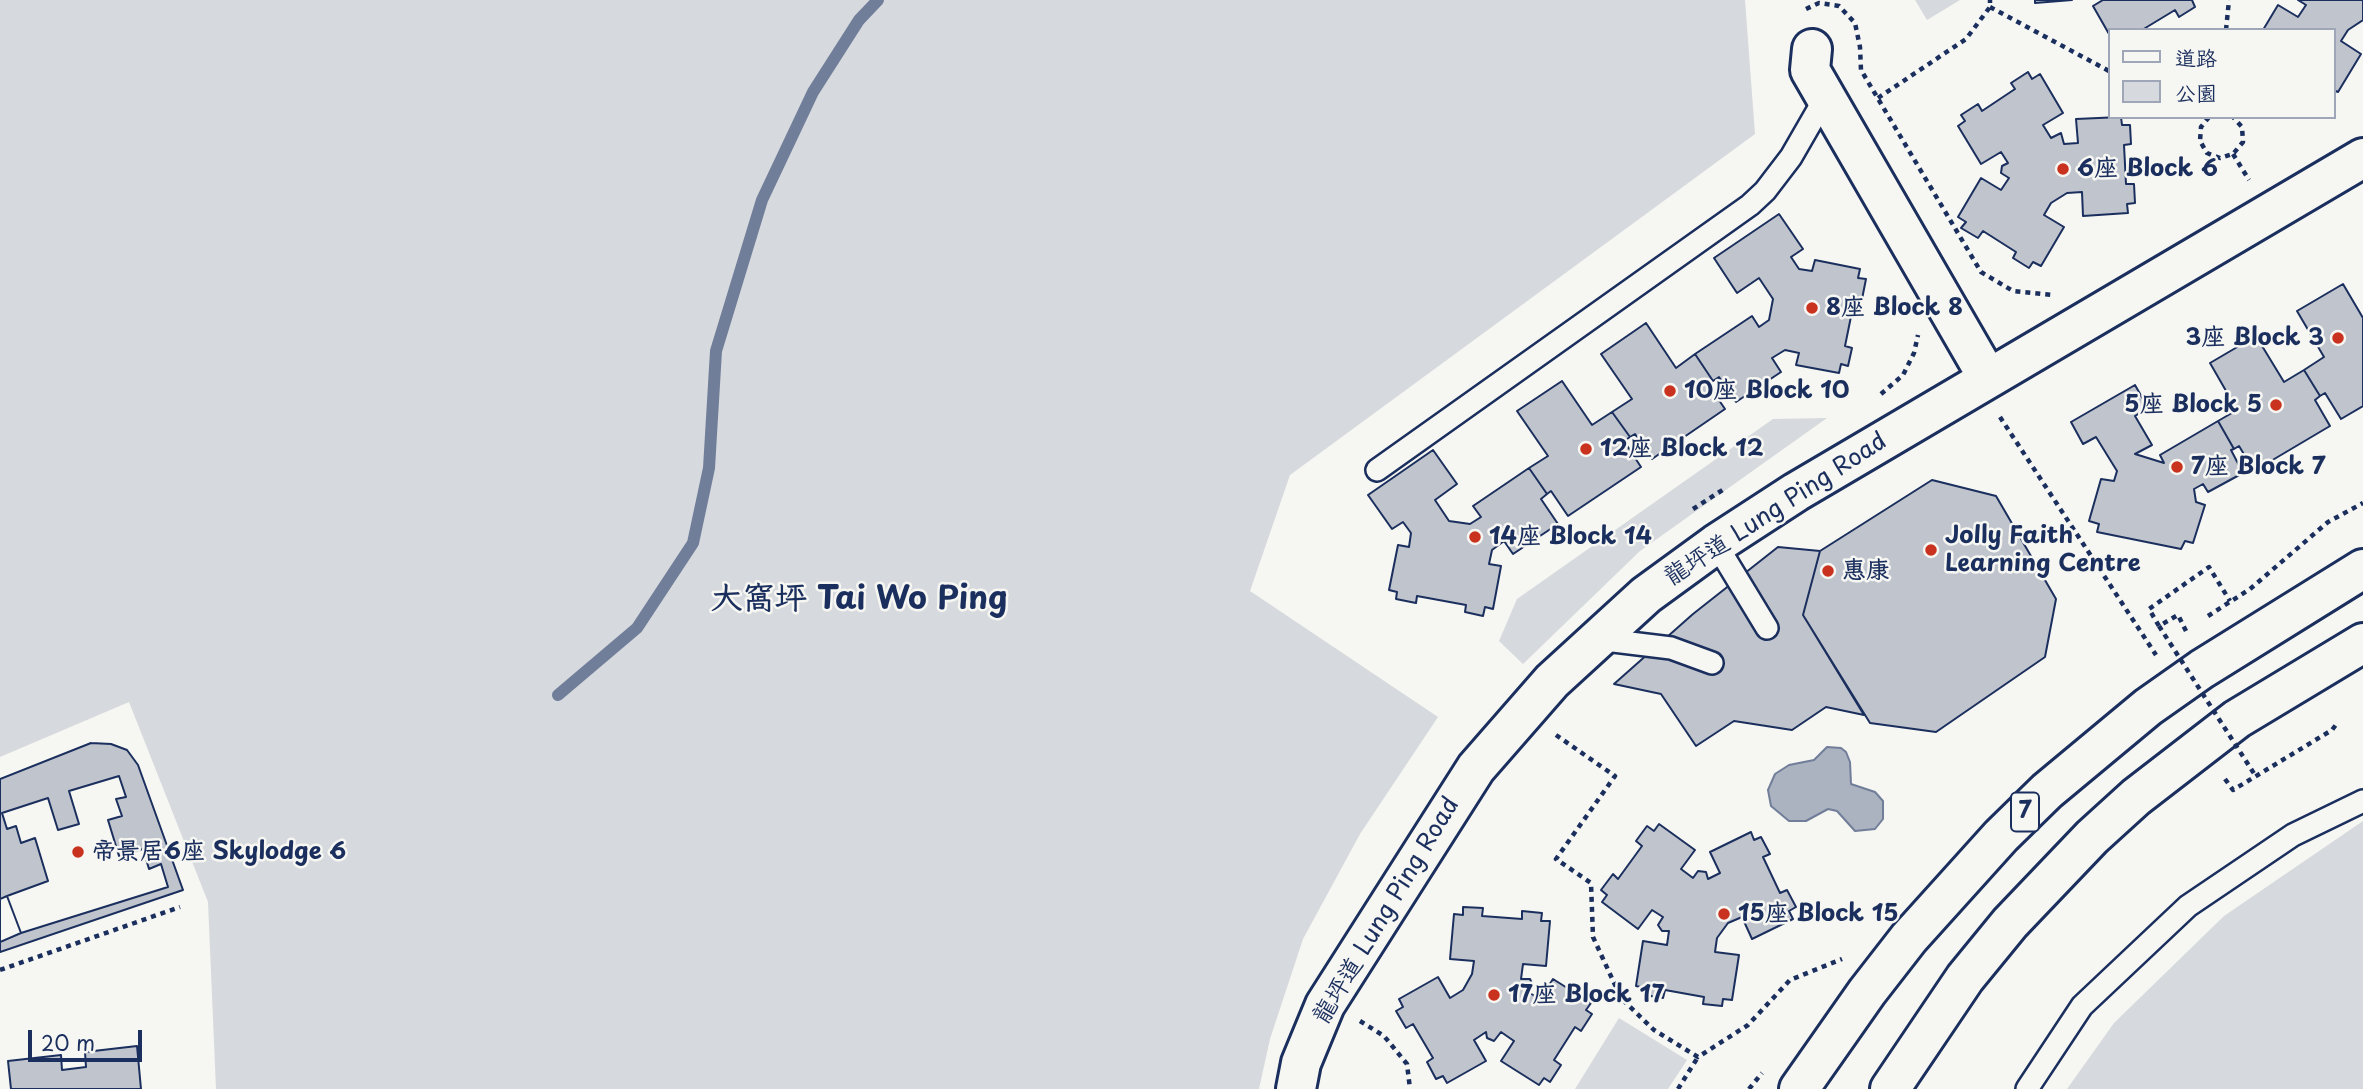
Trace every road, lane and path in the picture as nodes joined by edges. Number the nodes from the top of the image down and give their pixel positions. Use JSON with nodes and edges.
{"nodes":[{"id":1,"x":1990,"y":0,"type":"edge"},
{"id":2,"x":2229,"y":0,"type":"edge"},
{"id":3,"x":1990,"y":7,"type":"junction"},
{"id":4,"x":1794,"y":14,"type":"dead end"},
{"id":5,"x":2226,"y":28,"type":"edge"},
{"id":6,"x":1812,"y":49,"type":"dead end"},
{"id":7,"x":2108,"y":70,"type":"edge"},
{"id":8,"x":1825,"y":98,"type":"junction"},
{"id":9,"x":1878,"y":98,"type":"junction"},
{"id":10,"x":2208,"y":119,"type":"edge"},
{"id":11,"x":2236,"y":119,"type":"edge"},
{"id":12,"x":2233,"y":154,"type":"junction"},
{"id":13,"x":2363,"y":158,"type":"edge"},
{"id":14,"x":2253,"y":186,"type":"dead end"},
{"id":15,"x":2062,"y":294,"type":"dead end"},
{"id":16,"x":1920,"y":327,"type":"dead end"},
{"id":17,"x":1991,"y":393,"type":"junction"},
{"id":18,"x":1879,"y":396,"type":"dead end"},
{"id":19,"x":1377,"y":470,"type":"dead end"},
{"id":20,"x":1728,"y":486,"type":"dead end"},
{"id":21,"x":1684,"y":516,"type":"dead end"},
{"id":22,"x":1716,"y":544,"type":"junction"},
{"id":23,"x":2363,"y":569,"type":"edge"},
{"id":24,"x":2230,"y":601,"type":"dead end"},
{"id":25,"x":2159,"y":626,"type":"junction"},
{"id":26,"x":1767,"y":628,"type":"dead end"},
{"id":27,"x":2186,"y":631,"type":"dead end"},
{"id":28,"x":1597,"y":639,"type":"junction"},
{"id":29,"x":2363,"y":643,"type":"edge"},
{"id":30,"x":2156,"y":655,"type":"dead end"},
{"id":31,"x":1713,"y":663,"type":"dead end"},
{"id":32,"x":2338,"y":722,"type":"dead end"},
{"id":33,"x":1549,"y":730,"type":"dead end"},
{"id":34,"x":2255,"y":775,"type":"junction"},
{"id":35,"x":2225,"y":779,"type":"dead end"},
{"id":36,"x":2363,"y":801,"type":"edge"},
{"id":37,"x":180,"y":907,"type":"dead end"},
{"id":38,"x":1853,"y":955,"type":"dead end"},
{"id":39,"x":0,"y":970,"type":"edge"},
{"id":40,"x":1356,"y":1018,"type":"dead end"},
{"id":41,"x":1698,"y":1057,"type":"junction"},
{"id":42,"x":1296,"y":1089,"type":"edge"},
{"id":43,"x":1410,"y":1089,"type":"edge"},
{"id":44,"x":1678,"y":1089,"type":"edge"},
{"id":45,"x":1799,"y":1089,"type":"edge"},
{"id":46,"x":1890,"y":1089,"type":"edge"},
{"id":47,"x":2027,"y":1089,"type":"edge"}],
"edges":[{"from":1,"to":3,"type":"path"},
{"from":2,"to":5,"type":"path"},
{"from":3,"to":7,"type":"path"},
{"from":3,"to":9,"type":"path"},
{"from":4,"to":9,"type":"path"},
{"from":6,"to":8,"type":"main road"},
{"from":8,"to":17,"type":"main road"},
{"from":8,"to":19,"type":"lane"},
{"from":9,"to":15,"type":"path"},
{"from":10,"to":12,"type":"path"},
{"from":11,"to":12,"type":"path"},
{"from":12,"to":14,"type":"path"},
{"from":13,"to":17,"type":"main road","name":"龍坪道 Lung Ping Road"},
{"from":16,"to":18,"type":"path"},
{"from":17,"to":22,"type":"main road","name":"龍坪道 Lung Ping Road"},
{"from":17,"to":30,"type":"path"},
{"from":20,"to":21,"type":"path"},
{"from":22,"to":26,"type":"lane"},
{"from":22,"to":28,"type":"main road","name":"龍坪道 Lung Ping Road"},
{"from":23,"to":45,"type":"main road","number":"7"},
{"from":24,"to":25,"type":"path"},
{"from":25,"to":27,"type":"path"},
{"from":25,"to":34,"type":"path","bridge":true},
{"from":28,"to":31,"type":"lane"},
{"from":28,"to":42,"type":"main road","name":"龍坪道 Lung Ping Road"},
{"from":29,"to":46,"type":"main road"},
{"from":32,"to":34,"type":"path"},
{"from":33,"to":41,"type":"path"},
{"from":34,"to":35,"type":"path"},
{"from":36,"to":47,"type":"lane"},
{"from":37,"to":39,"type":"path"},
{"from":38,"to":41,"type":"path"},
{"from":40,"to":43,"type":"path"},
{"from":41,"to":44,"type":"path"}]}
